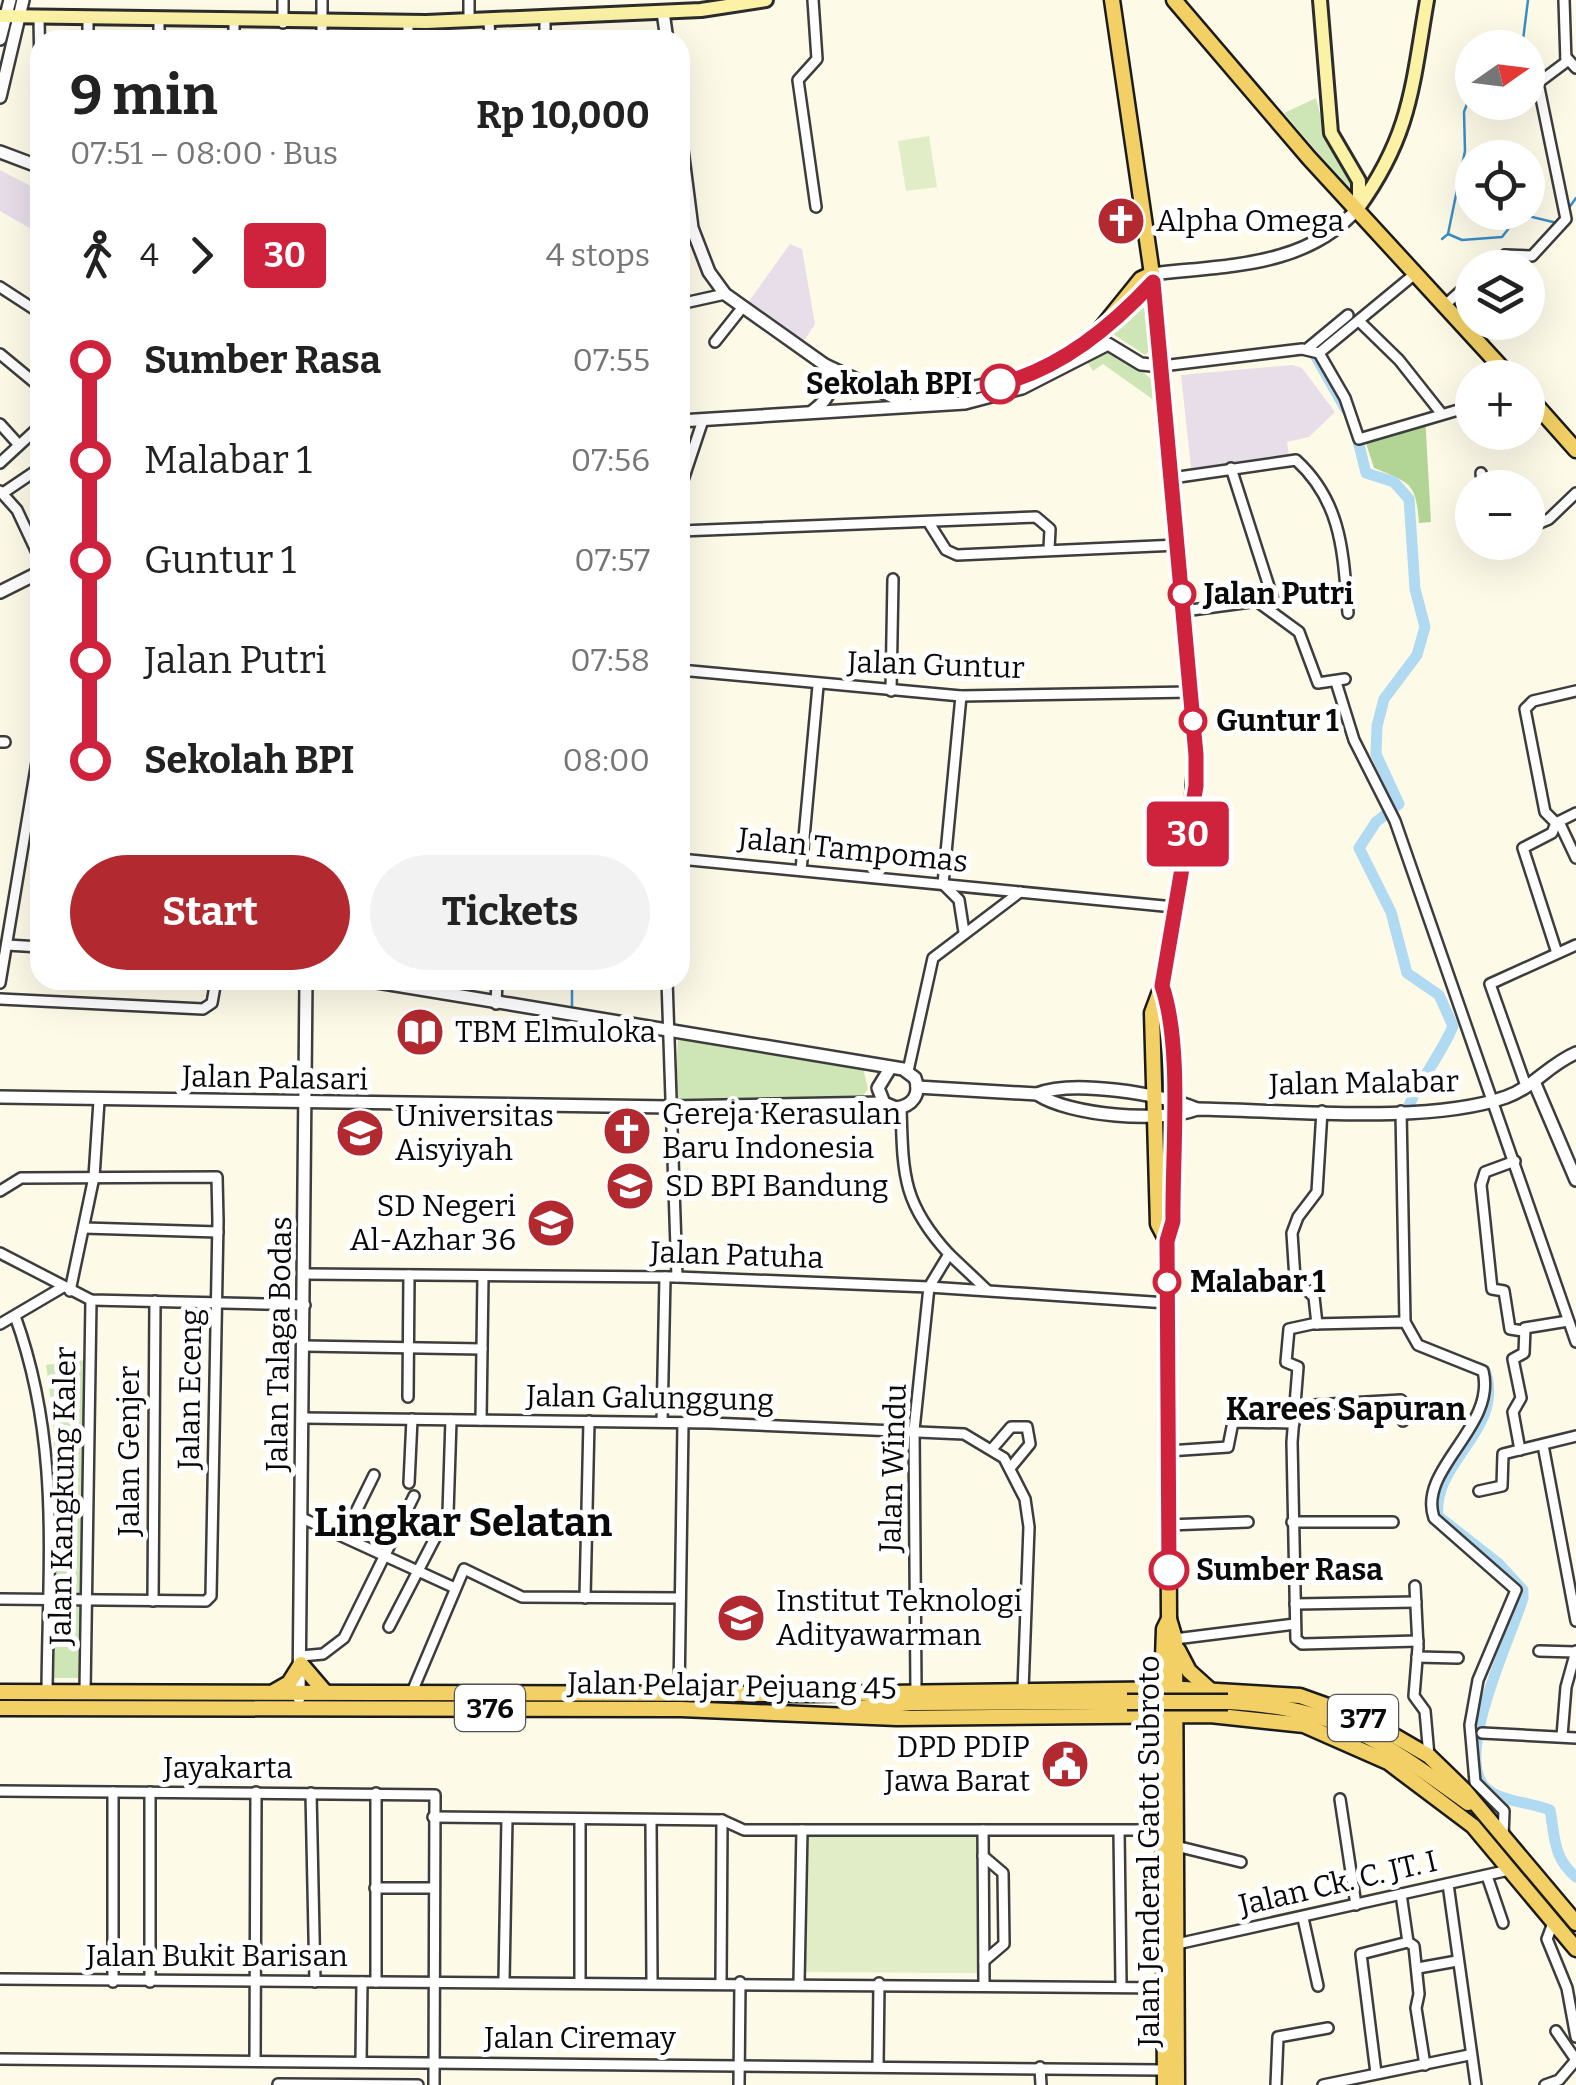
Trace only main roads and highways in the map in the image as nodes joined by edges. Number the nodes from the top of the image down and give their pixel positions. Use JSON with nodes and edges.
{"nodes":[{"id":1,"x":766,"y":0,"type":"edge"},
{"id":2,"x":1174,"y":0,"type":"edge"},
{"id":3,"x":1320,"y":0,"type":"edge"},
{"id":4,"x":1427,"y":0,"type":"edge"},
{"id":5,"x":1116,"y":3,"type":"edge"},
{"id":6,"x":699,"y":5,"type":"edge"},
{"id":7,"x":631,"y":7,"type":"edge"},
{"id":8,"x":8,"y":17,"type":"edge"},
{"id":9,"x":1358,"y":208,"type":"junction"},
{"id":10,"x":1153,"y":278,"type":"junction"},
{"id":11,"x":1094,"y":336,"type":"road end"},
{"id":12,"x":1494,"y":360,"type":"edge"},
{"id":13,"x":1545,"y":415,"type":"edge"},
{"id":14,"x":1575,"y":448,"type":"edge"},
{"id":15,"x":1162,"y":986,"type":"junction"},
{"id":16,"x":1167,"y":1241,"type":"junction"},
{"id":17,"x":1171,"y":1643,"type":"junction"},
{"id":18,"x":1169,"y":1689,"type":"junction"},
{"id":19,"x":1209,"y":1689,"type":"junction"},
{"id":20,"x":0,"y":1692,"type":"edge"},
{"id":21,"x":269,"y":1692,"type":"junction"},
{"id":22,"x":325,"y":1692,"type":"junction"},
{"id":23,"x":914,"y":1697,"type":"junction"},
{"id":24,"x":299,"y":1700,"type":"junction"},
{"id":25,"x":1130,"y":1702,"type":"junction"},
{"id":26,"x":1228,"y":1702,"type":"joint"},
{"id":27,"x":0,"y":1708,"type":"edge"},
{"id":28,"x":807,"y":1713,"type":"junction"},
{"id":29,"x":1169,"y":1716,"type":"junction"},
{"id":30,"x":1210,"y":1716,"type":"junction"},
{"id":31,"x":1169,"y":1750,"type":"junction"},
{"id":32,"x":1478,"y":1821,"type":"junction"},
{"id":33,"x":1571,"y":1905,"type":"edge"},
{"id":34,"x":1576,"y":1923,"type":"edge"},
{"id":35,"x":1576,"y":1950,"type":"edge"},
{"id":36,"x":1171,"y":1988,"type":"junction"},
{"id":37,"x":1162,"y":2078,"type":"edge"},
{"id":38,"x":1177,"y":2085,"type":"edge"}],
"edges":[{"from":1,"to":6,"type":"main road"},
{"from":2,"to":9,"type":"main road"},
{"from":3,"to":9,"type":"main road"},
{"from":4,"to":9,"type":"main road"},
{"from":5,"to":10,"type":"main road","name":"Jalan Jenderal Gatot Subroto"},
{"from":6,"to":7,"type":"main road"},
{"from":7,"to":8,"type":"main road"},
{"from":9,"to":12,"type":"main road"},
{"from":10,"to":11,"type":"main road"},
{"from":10,"to":15,"type":"main road","name":"Jalan Jenderal Gatot Subroto"},
{"from":13,"to":14,"type":"main road"},
{"from":15,"to":16,"type":"main road","name":"Jalan Jenderal Gatot Subroto"},
{"from":15,"to":16,"type":"main road","name":"Jalan Jenderal Gatot Subroto"},
{"from":16,"to":17,"type":"main road","name":"Jalan Jenderal Gatot Subroto"},
{"from":17,"to":18,"type":"main road","name":"Jalan Jenderal Gatot Subroto"},
{"from":17,"to":19,"type":"main road"},
{"from":17,"to":25,"type":"main road"},
{"from":18,"to":19,"type":"main road","number":"377"},
{"from":18,"to":25,"type":"main road","name":"Jalan Pelajar Pejuang 45","number":"376"},
{"from":18,"to":29,"type":"main road","name":"Jalan Jenderal Gatot Subroto"},
{"from":19,"to":32,"type":"main road","number":"377"},
{"from":20,"to":21,"type":"main road","name":"Jalan Pelajar Pejuang 45","number":"376"},
{"from":21,"to":22,"type":"main road"},
{"from":21,"to":24,"type":"main road","name":"Jalan Pelajar Pejuang 45","number":"376"},
{"from":22,"to":23,"type":"main road","name":"Jalan Pelajar Pejuang 45","number":"376"},
{"from":22,"to":24,"type":"main road","name":"Jalan Pelajar Pejuang 45","number":"376"},
{"from":23,"to":25,"type":"main road","number":"376"},
{"from":23,"to":25,"type":"main road","name":"Jalan Pelajar Pejuang 45","number":"376"},
{"from":23,"to":28,"type":"main road","number":"376"},
{"from":24,"to":27,"type":"main road","name":"Jalan Pelajar Pejuang 45","number":"376"},
{"from":24,"to":28,"type":"main road","name":"Jalan Pelajar Pejuang 45","number":"376"},
{"from":25,"to":26,"type":"main road","number":"376","bridge":true},
{"from":25,"to":28,"type":"main road","name":"Jalan Pelajar Pejuang 45","number":"376"},
{"from":25,"to":29,"type":"main road","name":"Jalan Pelajar Pejuang 45","number":"376"},
{"from":25,"to":31,"type":"main road"},
{"from":26,"to":32,"type":"main road","number":"377"},
{"from":29,"to":30,"type":"main road","number":"377"},
{"from":29,"to":31,"type":"main road","name":"Jalan Jenderal Gatot Subroto"},
{"from":30,"to":31,"type":"main road"},
{"from":30,"to":32,"type":"main road","number":"377"},
{"from":31,"to":36,"type":"main road","name":"Jalan Jenderal Gatot Subroto"},
{"from":31,"to":36,"type":"main road","name":"Jalan Jenderal Gatot Subroto"},
{"from":32,"to":33,"type":"main road","number":"377"},
{"from":32,"to":35,"type":"main road","number":"377"},
{"from":33,"to":34,"type":"main road","number":"377"},
{"from":36,"to":37,"type":"main road","name":"Jalan Jenderal Gatot Subroto"},
{"from":36,"to":38,"type":"main road","name":"Jalan Jenderal Gatot Subroto"}]}
